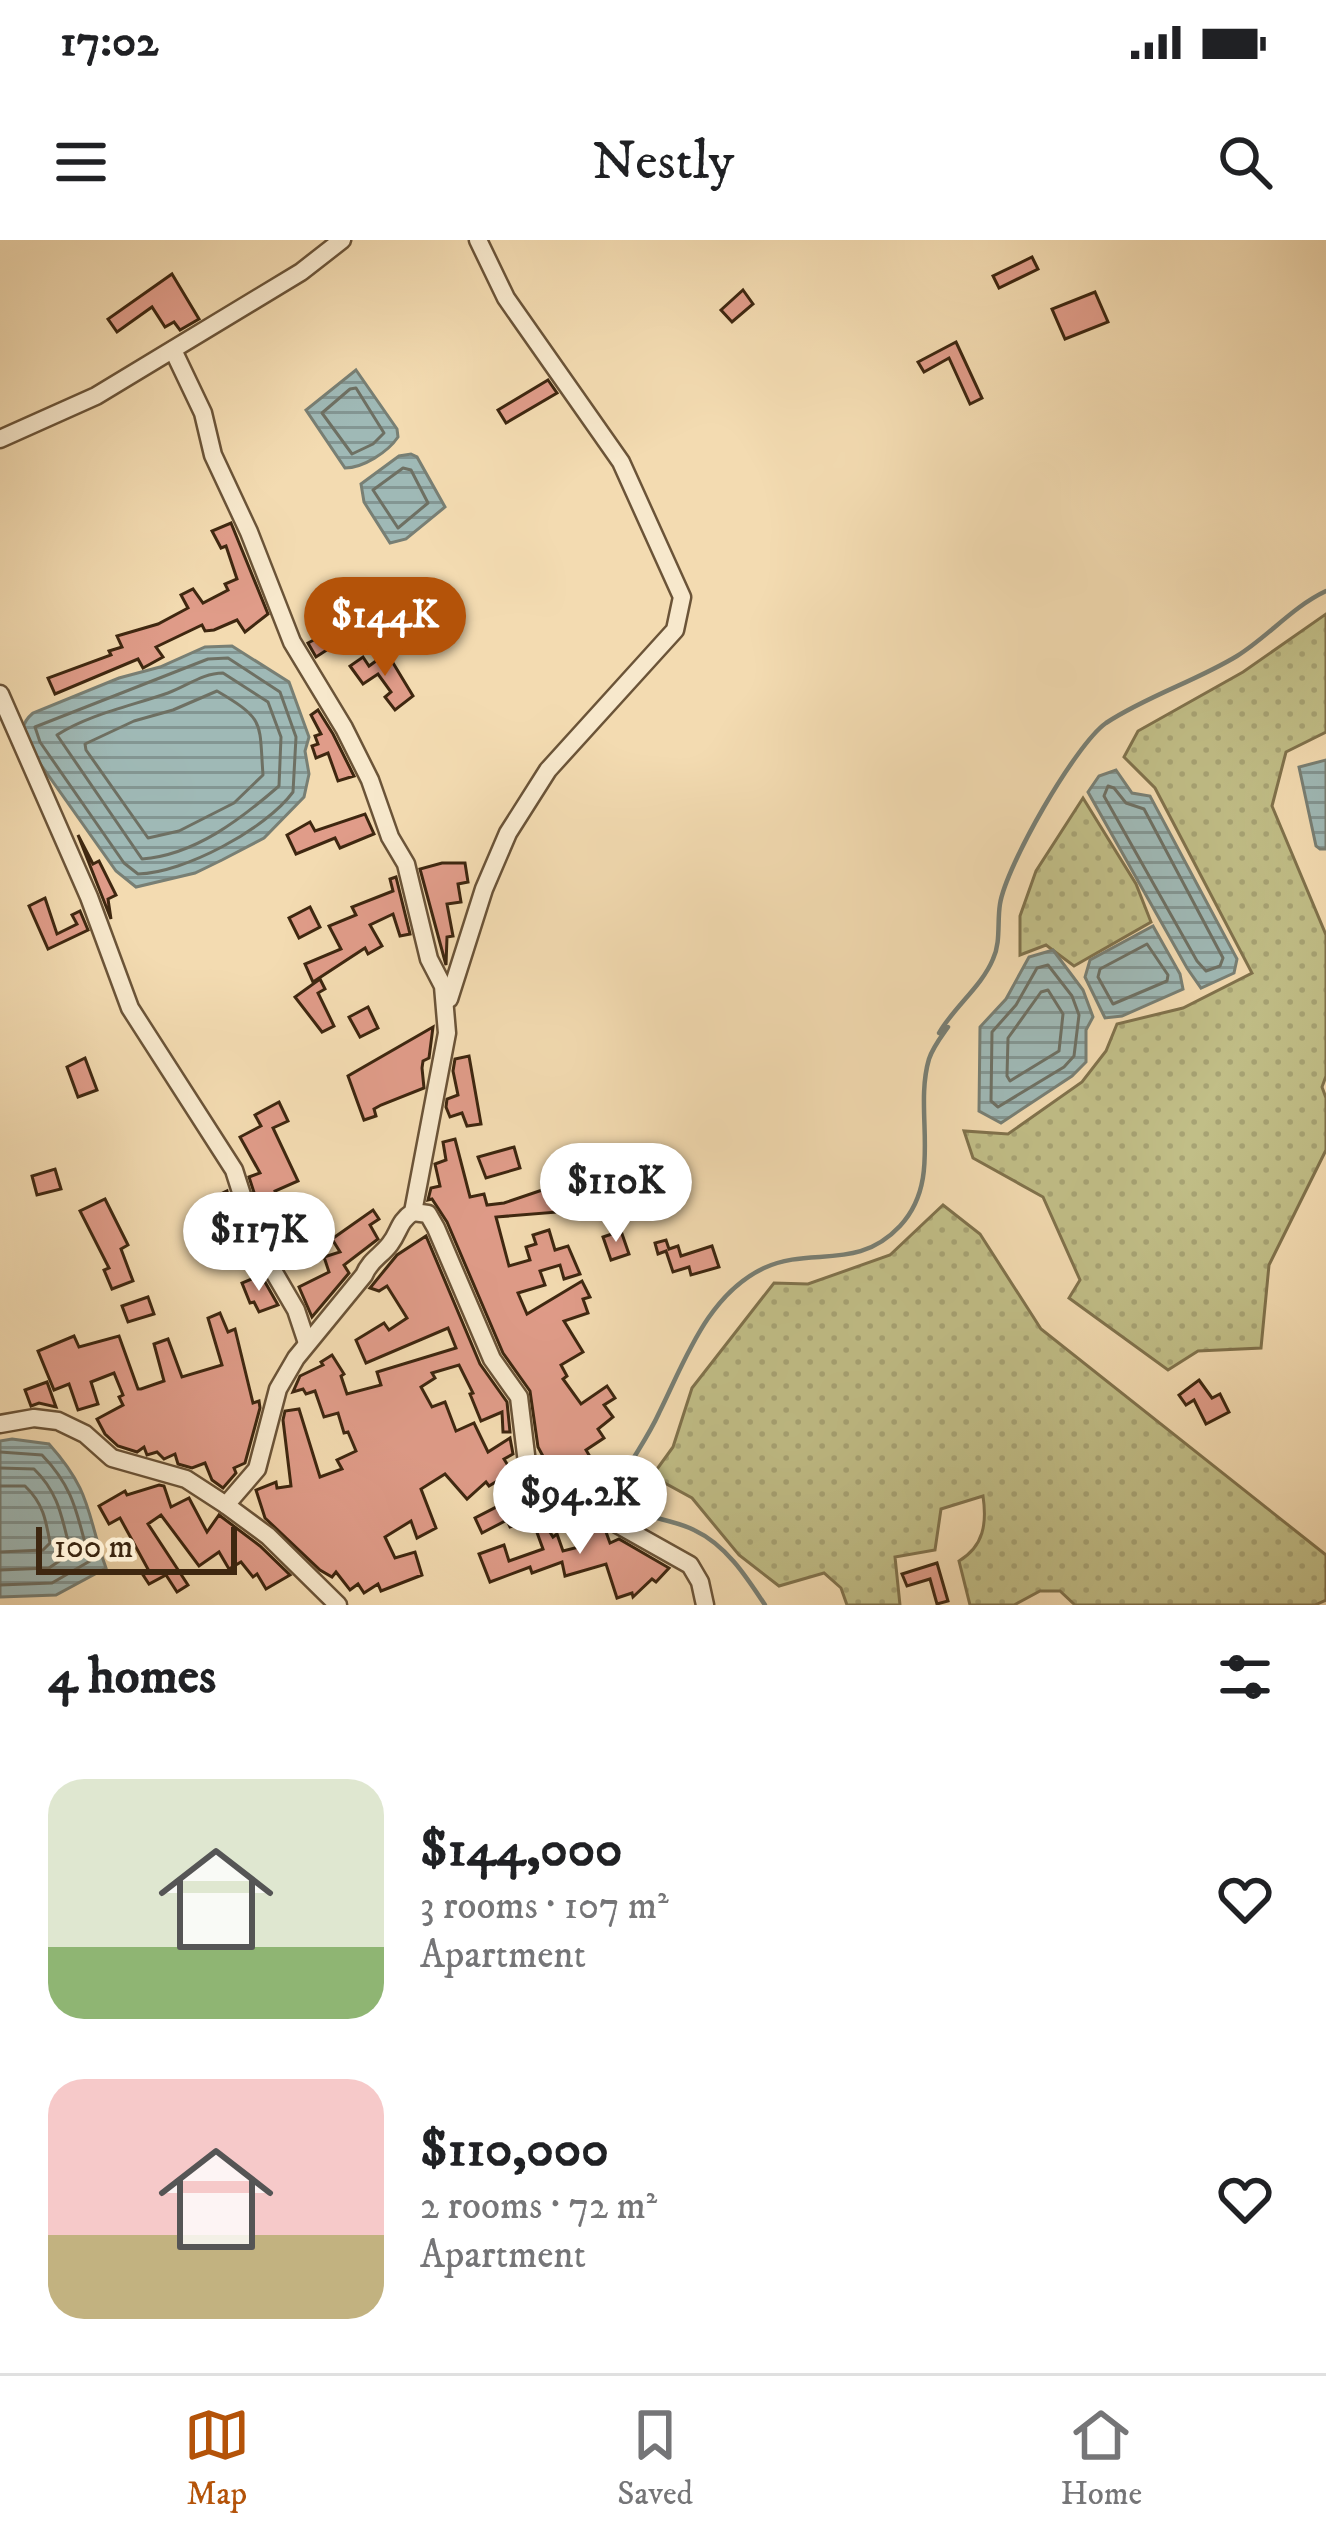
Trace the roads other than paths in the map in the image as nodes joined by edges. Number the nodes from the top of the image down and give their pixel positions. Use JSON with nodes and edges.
{"nodes":[{"id":1,"x":342,"y":240,"type":"edge"},
{"id":2,"x":478,"y":240,"type":"edge"},
{"id":3,"x":173,"y":350,"type":"junction"},
{"id":4,"x":0,"y":439,"type":"edge"},
{"id":5,"x":0,"y":694,"type":"edge"},
{"id":6,"x":446,"y":1007,"type":"junction"},
{"id":7,"x":413,"y":1212,"type":"junction"},
{"id":8,"x":307,"y":1343,"type":"junction"},
{"id":9,"x":0,"y":1424,"type":"edge"},
{"id":10,"x":226,"y":1505,"type":"junction"},
{"id":11,"x":338,"y":1605,"type":"edge"},
{"id":12,"x":705,"y":1605,"type":"edge"}],
"edges":[{"from":1,"to":3,"type":"street"},
{"from":2,"to":6,"type":"street"},
{"from":3,"to":4,"type":"street"},
{"from":3,"to":6,"type":"street"},
{"from":5,"to":8,"type":"street"},
{"from":6,"to":7,"type":"street"},
{"from":7,"to":8,"type":"street"},
{"from":7,"to":12,"type":"street"},
{"from":8,"to":10,"type":"street"},
{"from":9,"to":10,"type":"street"},
{"from":10,"to":11,"type":"street"}]}
